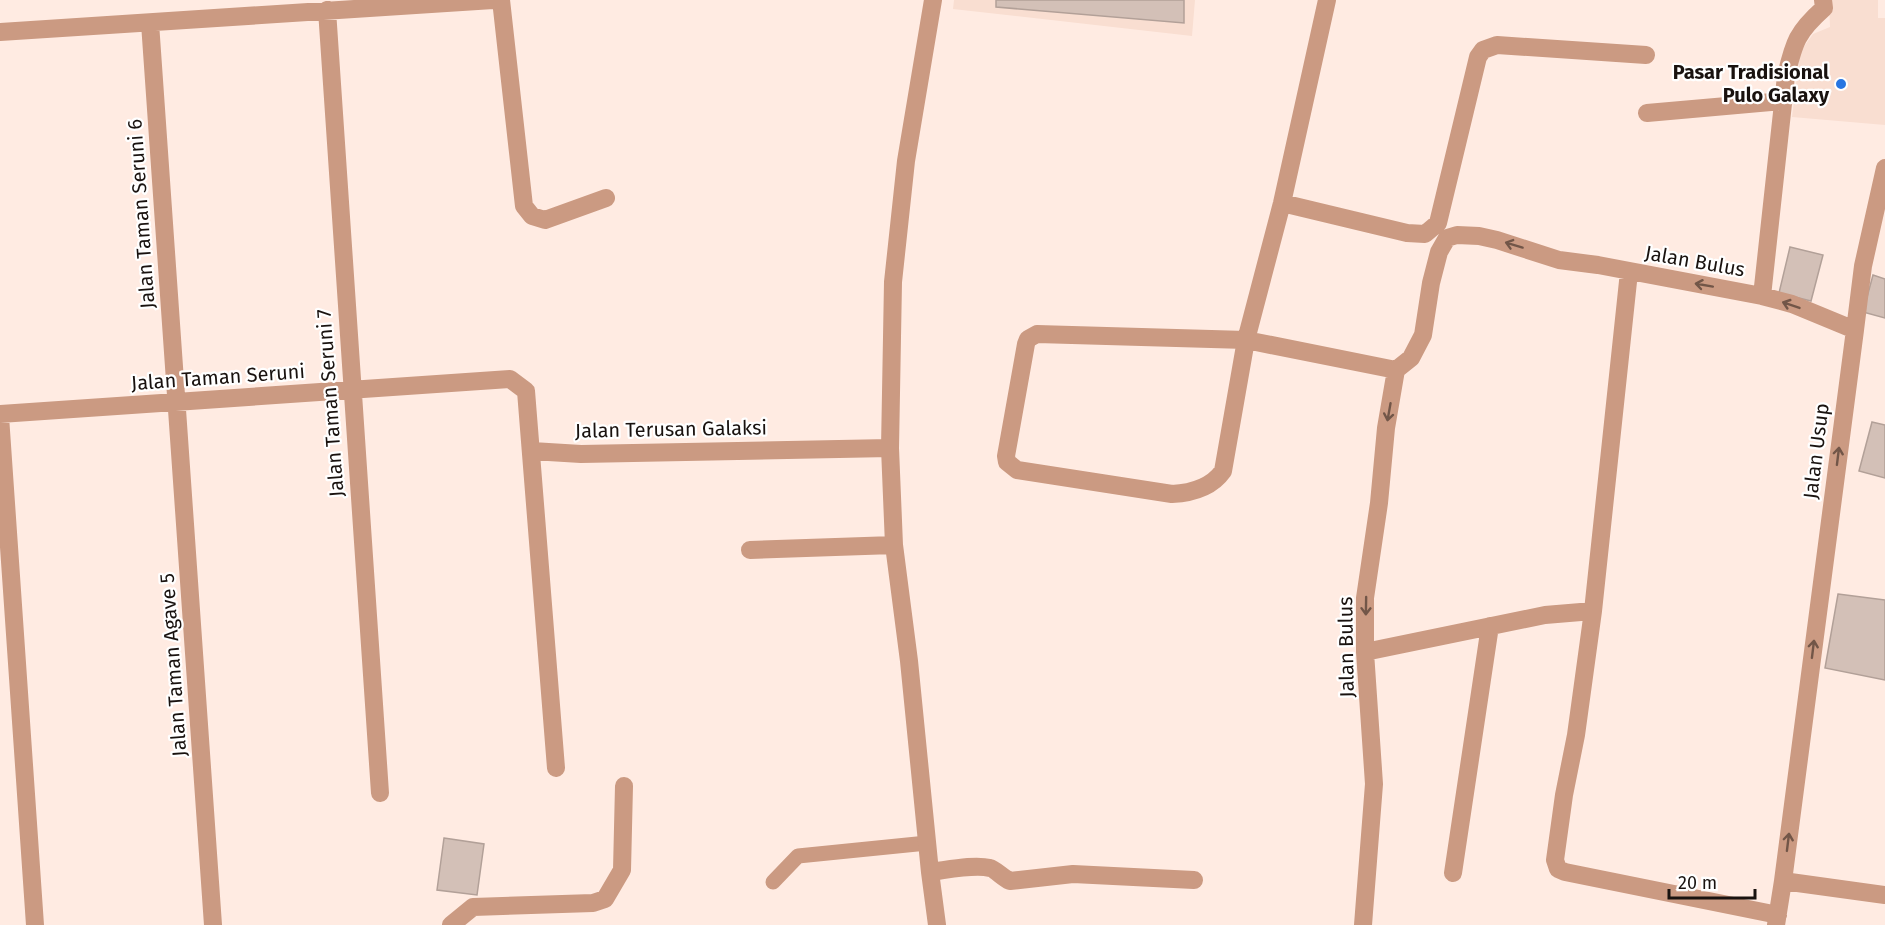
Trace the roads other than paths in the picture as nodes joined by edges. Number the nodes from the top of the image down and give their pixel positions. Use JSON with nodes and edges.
{"nodes":[{"id":1,"x":493,"y":0,"type":"edge"},
{"id":2,"x":501,"y":0,"type":"edge"},
{"id":3,"x":933,"y":0,"type":"edge"},
{"id":4,"x":1327,"y":0,"type":"edge"},
{"id":5,"x":1823,"y":0,"type":"edge"},
{"id":6,"x":449,"y":2,"type":"edge"},
{"id":7,"x":235,"y":8,"type":"edge"},
{"id":8,"x":327,"y":10,"type":"junction"},
{"id":9,"x":150,"y":22,"type":"junction"},
{"id":10,"x":0,"y":32,"type":"edge"},
{"id":11,"x":1646,"y":55,"type":"dead end"},
{"id":12,"x":1784,"y":101,"type":"junction"},
{"id":13,"x":1647,"y":113,"type":"dead end"},
{"id":14,"x":1885,"y":168,"type":"edge"},
{"id":15,"x":606,"y":198,"type":"dead end"},
{"id":16,"x":1282,"y":203,"type":"junction"},
{"id":17,"x":1629,"y":272,"type":"junction"},
{"id":18,"x":1762,"y":296,"type":"junction"},
{"id":19,"x":1855,"y":330,"type":"junction"},
{"id":20,"x":1246,"y":340,"type":"junction"},
{"id":21,"x":1396,"y":370,"type":"junction"},
{"id":22,"x":352,"y":390,"type":"junction"},
{"id":23,"x":177,"y":402,"type":"junction"},
{"id":24,"x":0,"y":415,"type":"edge"},
{"id":25,"x":891,"y":448,"type":"junction"},
{"id":26,"x":532,"y":451,"type":"junction"},
{"id":27,"x":894,"y":545,"type":"junction"},
{"id":28,"x":750,"y":550,"type":"dead end"},
{"id":29,"x":1593,"y":611,"type":"junction"},
{"id":30,"x":1490,"y":626,"type":"junction"},
{"id":31,"x":1365,"y":652,"type":"junction"},
{"id":32,"x":556,"y":768,"type":"dead end"},
{"id":33,"x":624,"y":786,"type":"dead end"},
{"id":34,"x":380,"y":793,"type":"dead end"},
{"id":35,"x":927,"y":843,"type":"junction"},
{"id":36,"x":930,"y":872,"type":"junction"},
{"id":37,"x":1453,"y":873,"type":"dead end"},
{"id":38,"x":1194,"y":880,"type":"dead end"},
{"id":39,"x":1783,"y":881,"type":"junction"},
{"id":40,"x":773,"y":882,"type":"dead end"},
{"id":41,"x":1885,"y":895,"type":"edge"},
{"id":42,"x":1777,"y":920,"type":"edge"},
{"id":43,"x":35,"y":925,"type":"edge"},
{"id":44,"x":213,"y":925,"type":"edge"},
{"id":45,"x":451,"y":925,"type":"edge"},
{"id":46,"x":937,"y":925,"type":"edge"},
{"id":47,"x":1363,"y":925,"type":"edge"}],
"edges":[{"from":1,"to":6,"type":"street"},
{"from":2,"to":15,"type":"street"},
{"from":3,"to":25,"type":"street"},
{"from":4,"to":16,"type":"street"},
{"from":5,"to":12,"type":"street"},
{"from":6,"to":8,"type":"street"},
{"from":7,"to":8,"type":"street"},
{"from":7,"to":9,"type":"street"},
{"from":8,"to":22,"type":"street","name":"Jalan Taman Seruni 7"},
{"from":9,"to":10,"type":"street"},
{"from":9,"to":23,"type":"street","name":"Jalan Taman Seruni 6"},
{"from":11,"to":16,"type":"street"},
{"from":12,"to":13,"type":"street"},
{"from":12,"to":18,"type":"street"},
{"from":14,"to":19,"type":"street","name":"Jalan Usup"},
{"from":16,"to":20,"type":"street"},
{"from":18,"to":17,"type":"street","name":"Jalan Bulus","one_way":true},
{"from":17,"to":21,"type":"street","name":"Jalan Bulus","one_way":true},
{"from":17,"to":29,"type":"street"},
{"from":19,"to":18,"type":"street","one_way":true},
{"from":39,"to":19,"type":"street","name":"Jalan Usup","one_way":true},
{"from":20,"to":20,"type":"street"},
{"from":20,"to":21,"type":"street"},
{"from":21,"to":31,"type":"street","name":"Jalan Bulus","one_way":true},
{"from":22,"to":23,"type":"street","name":"Jalan Taman Seruni"},
{"from":22,"to":26,"type":"street","name":"Jalan Taman Seruni"},
{"from":22,"to":34,"type":"street","name":"Jalan Taman Seruni 7"},
{"from":23,"to":24,"type":"street","name":"Jalan Taman Seruni"},
{"from":23,"to":44,"type":"street","name":"Jalan Taman Agave 5"},
{"from":24,"to":43,"type":"street"},
{"from":25,"to":26,"type":"street","name":"Jalan Terusan Galaksi"},
{"from":25,"to":27,"type":"street"},
{"from":26,"to":32,"type":"street"},
{"from":27,"to":28,"type":"street"},
{"from":27,"to":35,"type":"street"},
{"from":29,"to":30,"type":"street"},
{"from":29,"to":42,"type":"street"},
{"from":30,"to":31,"type":"street"},
{"from":30,"to":37,"type":"street"},
{"from":31,"to":47,"type":"street","name":"Jalan Bulus"},
{"from":33,"to":45,"type":"street"},
{"from":35,"to":36,"type":"street"},
{"from":35,"to":40,"type":"lane"},
{"from":36,"to":38,"type":"street"},
{"from":36,"to":46,"type":"street"},
{"from":39,"to":41,"type":"street"},
{"from":39,"to":42,"type":"street","name":"Jalan Usup"}]}
